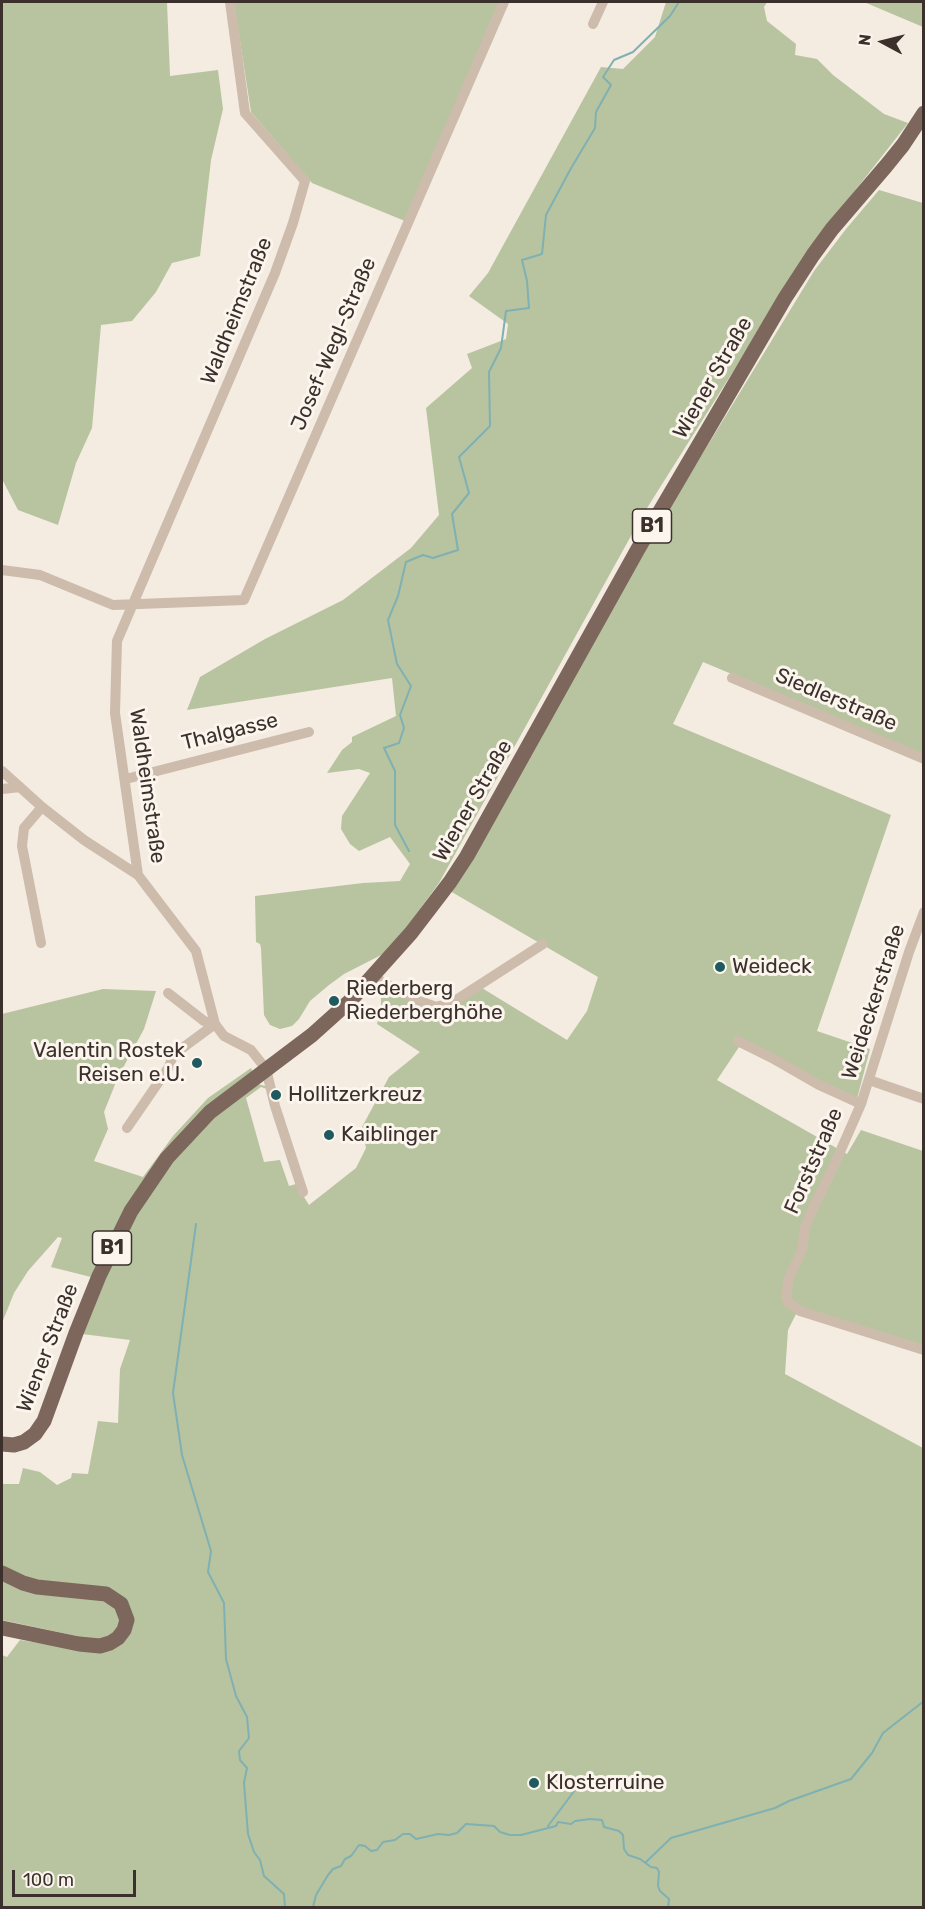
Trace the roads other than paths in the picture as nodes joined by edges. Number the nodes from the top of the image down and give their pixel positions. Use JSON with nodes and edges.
{"nodes":[{"id":1,"x":230,"y":2,"type":"edge"},
{"id":2,"x":504,"y":2,"type":"edge"},
{"id":3,"x":603,"y":2,"type":"edge"},
{"id":4,"x":593,"y":24,"type":"dead end"},
{"id":5,"x":923,"y":118,"type":"edge"},
{"id":6,"x":2,"y":570,"type":"edge"},
{"id":7,"x":133,"y":604,"type":"junction"},
{"id":8,"x":113,"y":605,"type":"junction"},
{"id":9,"x":117,"y":641,"type":"junction"},
{"id":10,"x":732,"y":678,"type":"dead end"},
{"id":11,"x":309,"y":732,"type":"dead end"},
{"id":12,"x":924,"y":759,"type":"edge"},
{"id":13,"x":2,"y":771,"type":"edge"},
{"id":14,"x":126,"y":779,"type":"junction"},
{"id":15,"x":20,"y":787,"type":"junction"},
{"id":16,"x":2,"y":789,"type":"edge"},
{"id":17,"x":42,"y":807,"type":"junction"},
{"id":18,"x":138,"y":875,"type":"junction"},
{"id":19,"x":924,"y":912,"type":"edge"},
{"id":20,"x":41,"y":943,"type":"dead end"},
{"id":21,"x":543,"y":944,"type":"dead end"},
{"id":22,"x":373,"y":977,"type":"junction"},
{"id":23,"x":168,"y":993,"type":"dead end"},
{"id":24,"x":214,"y":1024,"type":"junction"},
{"id":25,"x":738,"y":1041,"type":"dead end"},
{"id":26,"x":266,"y":1069,"type":"junction"},
{"id":27,"x":869,"y":1080,"type":"junction"},
{"id":28,"x":924,"y":1099,"type":"edge"},
{"id":29,"x":861,"y":1104,"type":"junction"},
{"id":30,"x":127,"y":1128,"type":"dead end"},
{"id":31,"x":303,"y":1192,"type":"dead end"},
{"id":32,"x":924,"y":1350,"type":"edge"},
{"id":33,"x":2,"y":1444,"type":"edge"},
{"id":34,"x":2,"y":1573,"type":"edge"},
{"id":35,"x":2,"y":1628,"type":"edge"}],
"edges":[{"from":1,"to":7,"type":"street","name":"Waldheimstraße"},
{"from":2,"to":7,"type":"street","name":"Josef-Wegl-Straße"},
{"from":3,"to":4,"type":"street"},
{"from":5,"to":22,"type":"main road","name":"Wiener Straße","number":"B1"},
{"from":6,"to":8,"type":"street"},
{"from":7,"to":8,"type":"street"},
{"from":7,"to":9,"type":"street","name":"Waldheimstraße"},
{"from":8,"to":9,"type":"street","name":"Waldheimstraße"},
{"from":9,"to":14,"type":"street","name":"Waldheimstraße"},
{"from":10,"to":12,"type":"street","name":"Siedlerstraße"},
{"from":11,"to":14,"type":"street","name":"Thalgasse"},
{"from":13,"to":15,"type":"street"},
{"from":14,"to":18,"type":"street","name":"Waldheimstraße"},
{"from":15,"to":16,"type":"street"},
{"from":15,"to":17,"type":"street"},
{"from":17,"to":18,"type":"street"},
{"from":17,"to":20,"type":"street"},
{"from":18,"to":24,"type":"street","name":"Waldheimstraße"},
{"from":19,"to":27,"type":"street","name":"Weideckerstraße"},
{"from":21,"to":22,"type":"street"},
{"from":22,"to":26,"type":"main road","name":"Wiener Straße","number":"B1"},
{"from":23,"to":24,"type":"street"},
{"from":24,"to":26,"type":"street"},
{"from":24,"to":30,"type":"street"},
{"from":25,"to":29,"type":"street"},
{"from":26,"to":31,"type":"street"},
{"from":26,"to":33,"type":"main road","name":"Wiener Straße","number":"B1"},
{"from":27,"to":28,"type":"street"},
{"from":27,"to":29,"type":"street","name":"Weideckerstraße"},
{"from":29,"to":32,"type":"street","name":"Forststraße"},
{"from":34,"to":35,"type":"main road"}]}
